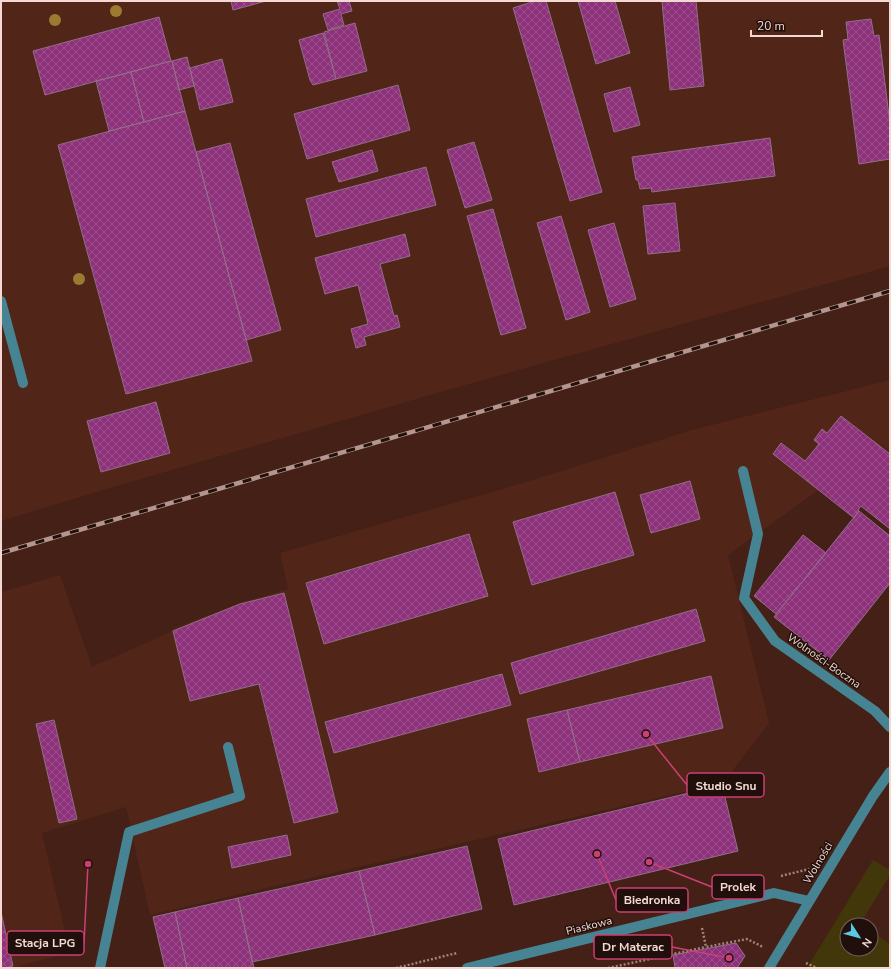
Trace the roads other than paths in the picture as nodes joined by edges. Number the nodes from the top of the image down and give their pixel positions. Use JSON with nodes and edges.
{"nodes":[{"id":1,"x":1,"y":301,"type":"edge"},
{"id":2,"x":23,"y":383,"type":"dead end"},
{"id":3,"x":742,"y":471,"type":"dead end"},
{"id":4,"x":890,"y":727,"type":"edge"},
{"id":5,"x":228,"y":747,"type":"dead end"},
{"id":6,"x":890,"y":772,"type":"edge"},
{"id":7,"x":809,"y":901,"type":"junction"},
{"id":8,"x":100,"y":968,"type":"edge"},
{"id":9,"x":467,"y":968,"type":"edge"},
{"id":10,"x":769,"y":968,"type":"edge"}],
"edges":[{"from":1,"to":2,"type":"street"},
{"from":3,"to":4,"type":"street","name":"Wolności-Boczna"},
{"from":5,"to":8,"type":"street"},
{"from":6,"to":7,"type":"street","name":"Wolności"},
{"from":7,"to":9,"type":"street","name":"Piaskowa"},
{"from":7,"to":10,"type":"street","name":"Wolności"}]}
